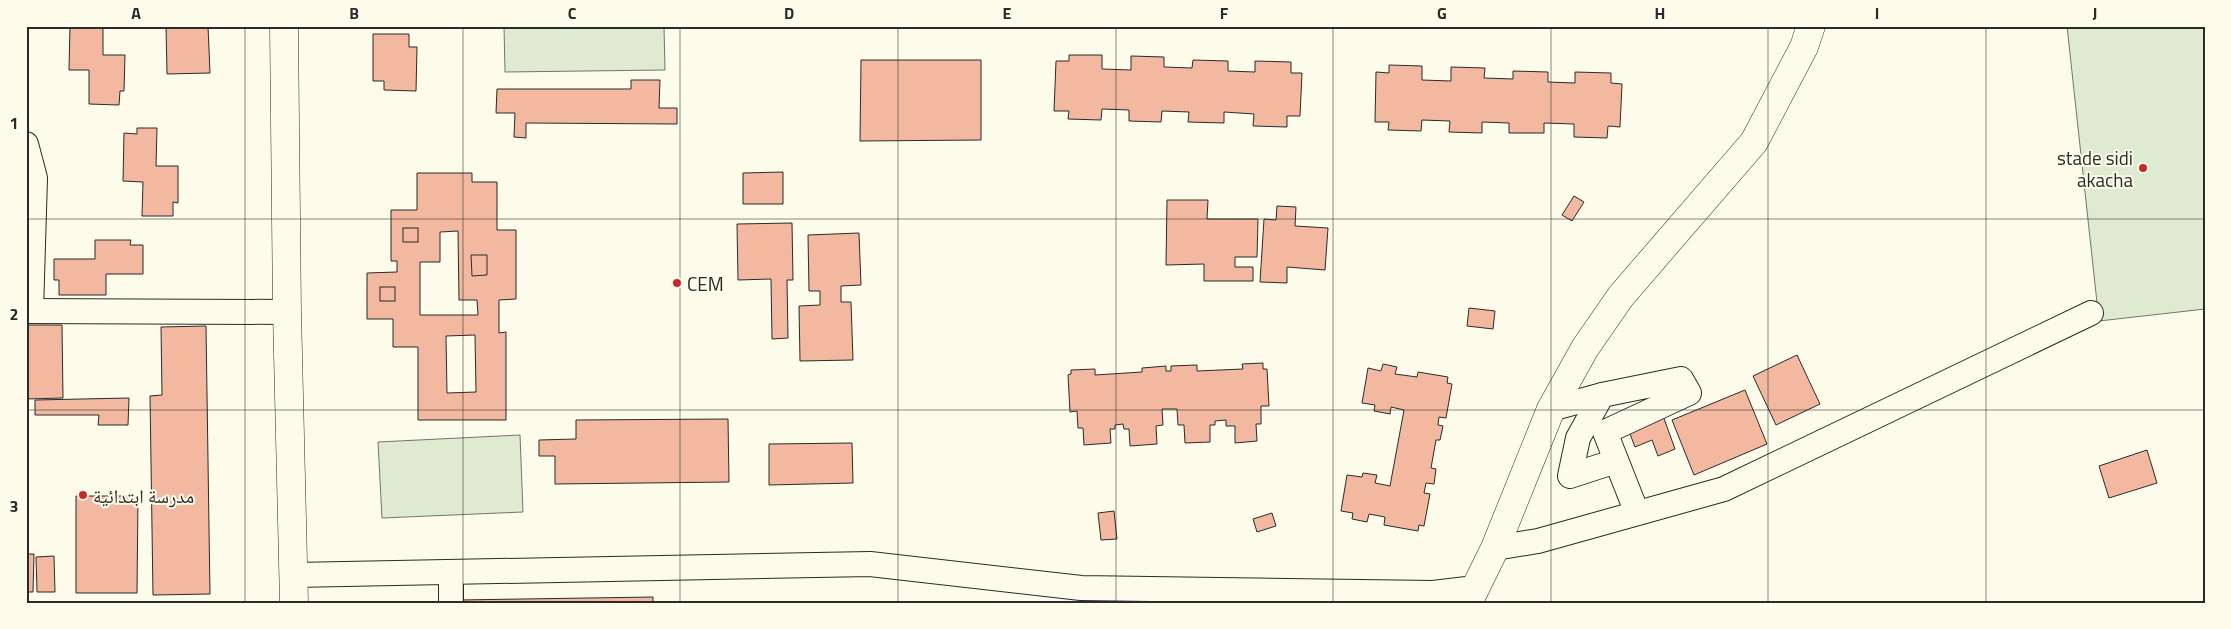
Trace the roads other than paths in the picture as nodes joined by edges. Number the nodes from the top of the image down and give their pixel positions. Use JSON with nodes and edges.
{"nodes":[{"id":1,"x":284,"y":26,"type":"edge"},
{"id":2,"x":1811,"y":26,"type":"edge"},
{"id":3,"x":26,"y":144,"type":"edge"},
{"id":4,"x":29,"y":311,"type":"edge"},
{"id":5,"x":287,"y":312,"type":"junction"},
{"id":6,"x":2091,"y":313,"type":"dead end"},
{"id":7,"x":1598,"y":400,"type":"junction"},
{"id":8,"x":1551,"y":409,"type":"junction"},
{"id":9,"x":1604,"y":432,"type":"junction"},
{"id":10,"x":1616,"y":461,"type":"junction"},
{"id":11,"x":1637,"y":513,"type":"junction"},
{"id":12,"x":1495,"y":548,"type":"junction"},
{"id":13,"x":451,"y":573,"type":"junction"},
{"id":14,"x":293,"y":575,"type":"junction"},
{"id":15,"x":1472,"y":595,"type":"edge"},
{"id":16,"x":294,"y":603,"type":"edge"},
{"id":17,"x":451,"y":603,"type":"edge"}],
"edges":[{"from":1,"to":5,"type":"main road"},
{"from":2,"to":8,"type":"main road"},
{"from":3,"to":4,"type":"street"},
{"from":4,"to":5,"type":"street"},
{"from":5,"to":14,"type":"main road"},
{"from":6,"to":11,"type":"street"},
{"from":7,"to":8,"type":"street"},
{"from":7,"to":9,"type":"street"},
{"from":7,"to":9,"type":"street"},
{"from":7,"to":10,"type":"street"},
{"from":8,"to":12,"type":"main road"},
{"from":9,"to":10,"type":"street"},
{"from":10,"to":11,"type":"street"},
{"from":11,"to":12,"type":"street"},
{"from":12,"to":15,"type":"main road"},
{"from":13,"to":14,"type":"street"},
{"from":13,"to":15,"type":"street"},
{"from":13,"to":17,"type":"street"},
{"from":14,"to":16,"type":"main road"}]}
